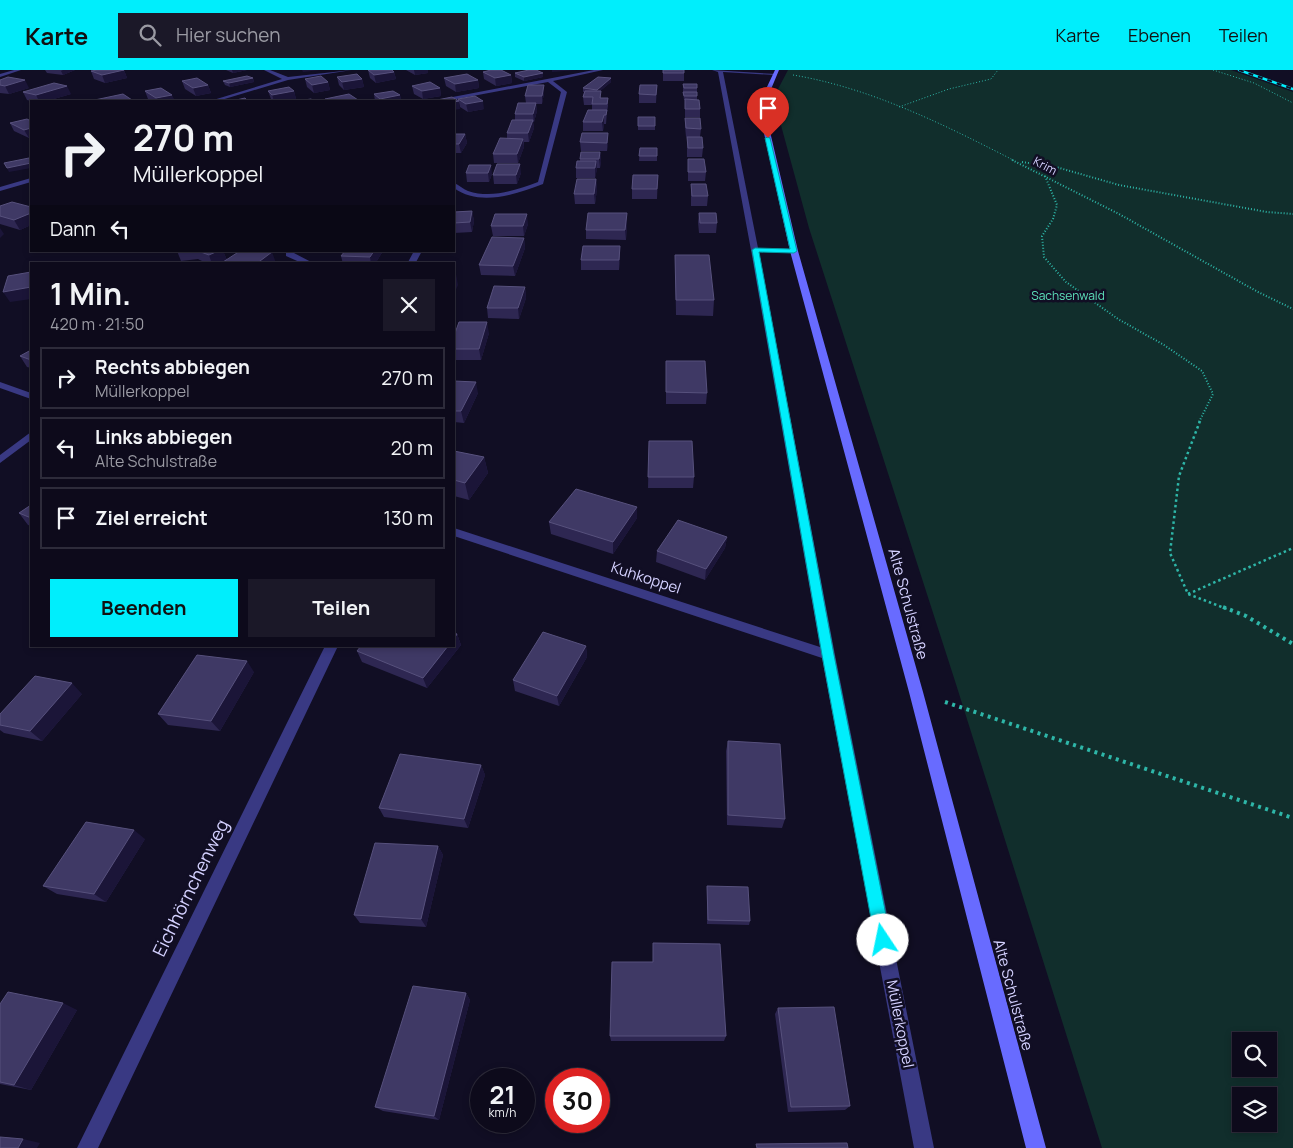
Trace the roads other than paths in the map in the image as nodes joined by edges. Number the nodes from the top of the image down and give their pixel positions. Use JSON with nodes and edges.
{"nodes":[{"id":1,"x":20,"y":70,"type":"edge"},
{"id":2,"x":266,"y":70,"type":"edge"},
{"id":3,"x":350,"y":70,"type":"edge"},
{"id":4,"x":601,"y":70,"type":"edge"},
{"id":5,"x":712,"y":70,"type":"edge"},
{"id":6,"x":720,"y":70,"type":"edge"},
{"id":7,"x":776,"y":72,"type":"edge"},
{"id":8,"x":0,"y":76,"type":"edge"},
{"id":9,"x":287,"y":79,"type":"junction"},
{"id":10,"x":549,"y":80,"type":"junction"},
{"id":11,"x":216,"y":100,"type":"edge"},
{"id":12,"x":444,"y":100,"type":"edge"},
{"id":13,"x":30,"y":180,"type":"edge"},
{"id":14,"x":455,"y":185,"type":"edge"},
{"id":15,"x":0,"y":189,"type":"edge"},
{"id":16,"x":755,"y":250,"type":"junction"},
{"id":17,"x":794,"y":251,"type":"junction"},
{"id":18,"x":289,"y":254,"type":"dead end"},
{"id":19,"x":307,"y":262,"type":"edge"},
{"id":20,"x":0,"y":384,"type":"edge"},
{"id":21,"x":30,"y":396,"type":"edge"},
{"id":22,"x":30,"y":436,"type":"edge"},
{"id":23,"x":0,"y":460,"type":"edge"},
{"id":24,"x":455,"y":532,"type":"edge"},
{"id":25,"x":332,"y":647,"type":"edge"},
{"id":26,"x":828,"y":655,"type":"junction"},
{"id":27,"x":86,"y":1148,"type":"edge"},
{"id":28,"x":924,"y":1148,"type":"edge"},
{"id":29,"x":1036,"y":1148,"type":"edge"}],
"edges":[{"from":1,"to":8,"type":"street"},
{"from":2,"to":9,"type":"street"},
{"from":3,"to":9,"type":"street"},
{"from":4,"to":10,"type":"street"},
{"from":5,"to":6,"type":"street"},
{"from":6,"to":7,"type":"street"},
{"from":6,"to":16,"type":"street","name":"Müllerkoppel"},
{"from":7,"to":17,"type":"main road","name":"Alte Schulstraße"},
{"from":9,"to":11,"type":"street"},
{"from":10,"to":12,"type":"street"},
{"from":10,"to":14,"type":"street"},
{"from":13,"to":15,"type":"street"},
{"from":16,"to":17,"type":"street"},
{"from":16,"to":26,"type":"street","name":"Müllerkoppel"},
{"from":17,"to":29,"type":"main road","name":"Alte Schulstraße"},
{"from":18,"to":19,"type":"street"},
{"from":20,"to":21,"type":"street"},
{"from":22,"to":23,"type":"street"},
{"from":24,"to":26,"type":"street","name":"Kuhkoppel"},
{"from":25,"to":27,"type":"street","name":"Eichhörnchenweg"},
{"from":26,"to":28,"type":"street","name":"Müllerkoppel"}]}
